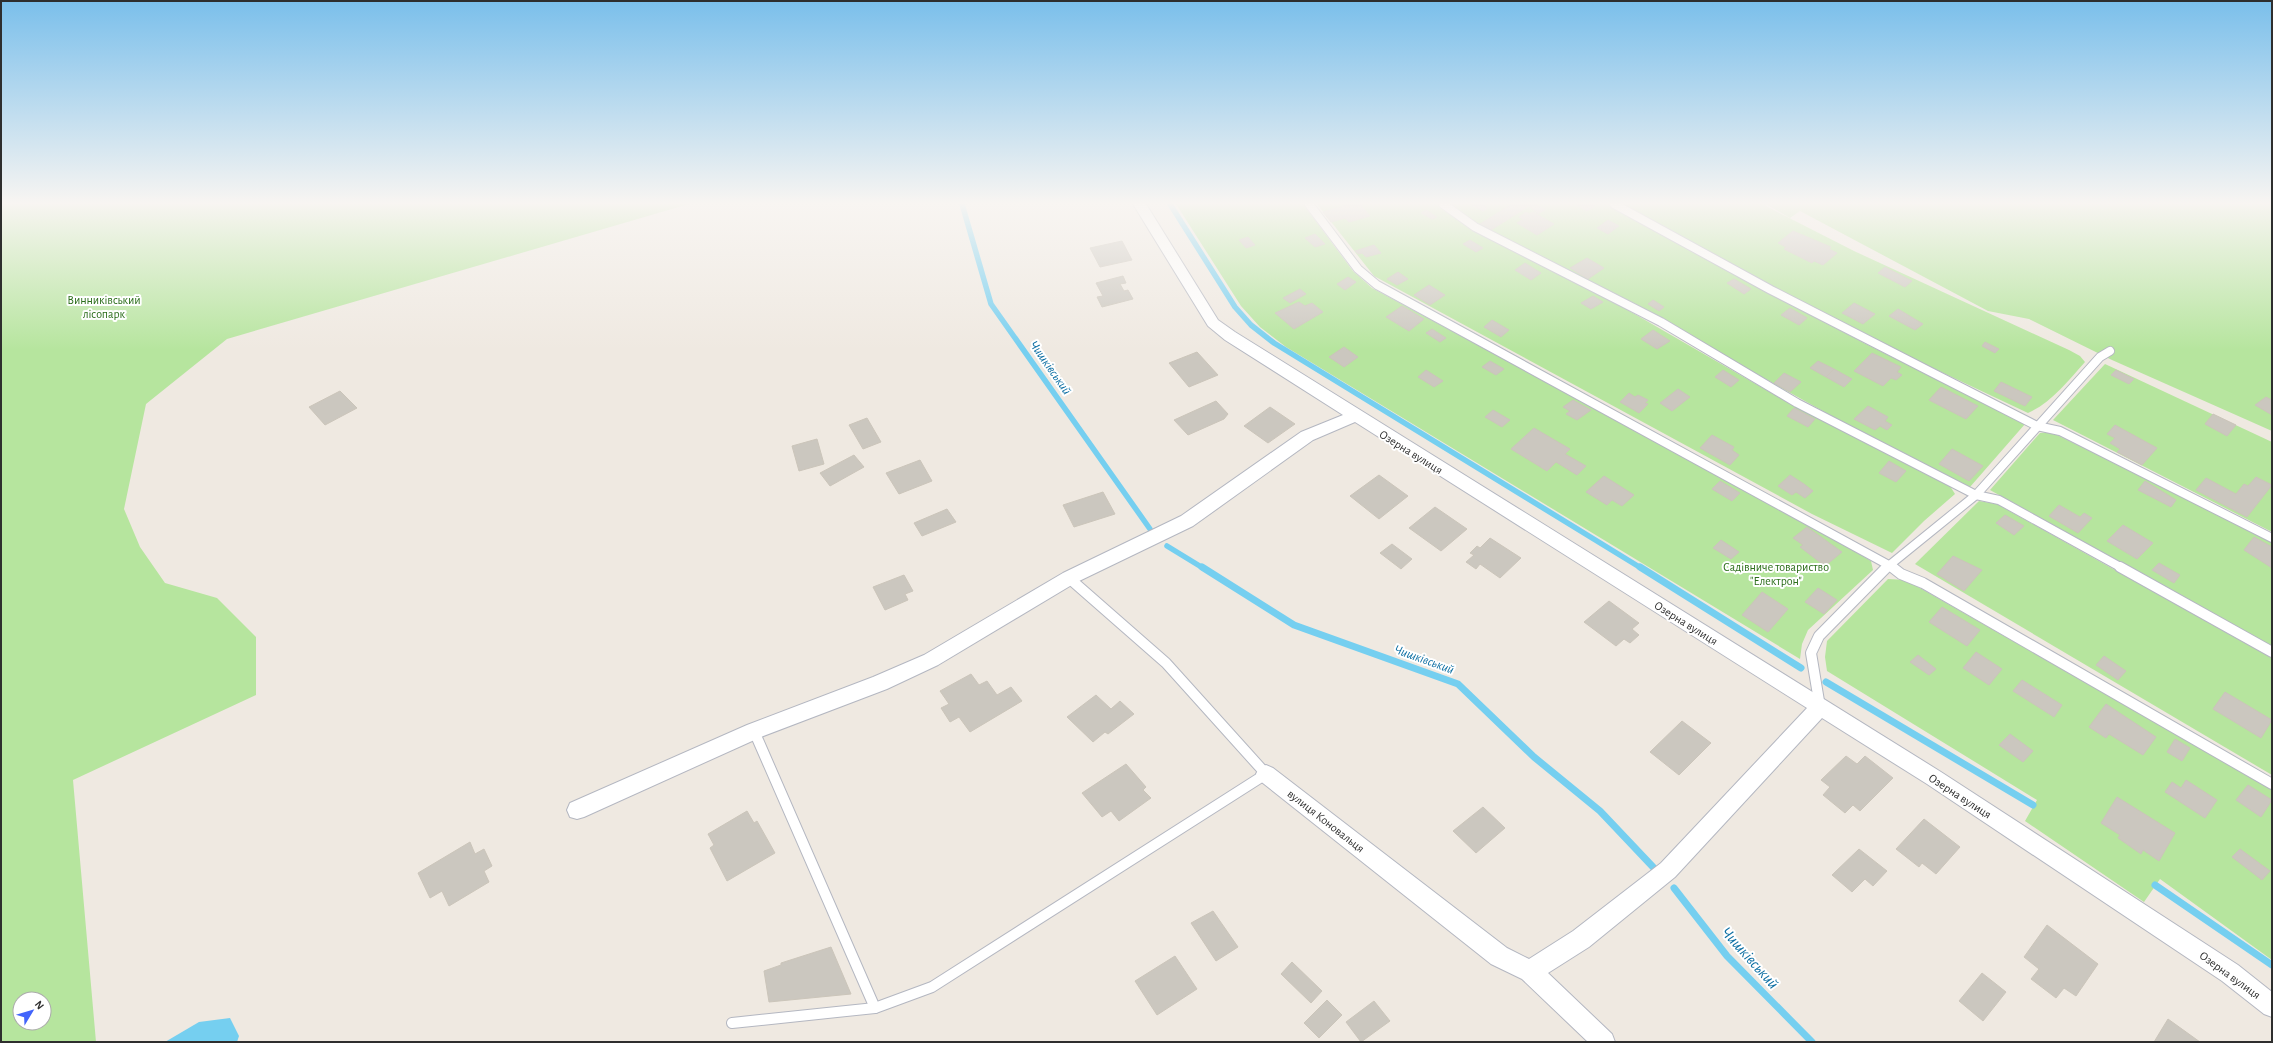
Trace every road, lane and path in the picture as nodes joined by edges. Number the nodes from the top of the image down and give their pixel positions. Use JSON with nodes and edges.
{"nodes":[{"id":1,"x":1169,"y":253,"type":"edge"},
{"id":2,"x":1346,"y":253,"type":"edge"},
{"id":3,"x":1525,"y":253,"type":"edge"},
{"id":4,"x":1701,"y":253,"type":"edge"},
{"id":5,"x":2110,"y":351,"type":"dead end"},
{"id":6,"x":1355,"y":416,"type":"junction"},
{"id":7,"x":2037,"y":426,"type":"junction"},
{"id":8,"x":1976,"y":495,"type":"junction"},
{"id":9,"x":2272,"y":538,"type":"edge"},
{"id":10,"x":1889,"y":565,"type":"junction"},
{"id":11,"x":1069,"y":578,"type":"junction"},
{"id":12,"x":2272,"y":652,"type":"edge"},
{"id":13,"x":1820,"y":707,"type":"junction"},
{"id":14,"x":754,"y":730,"type":"junction"},
{"id":15,"x":1266,"y":774,"type":"junction"},
{"id":16,"x":2272,"y":784,"type":"edge"},
{"id":17,"x":577,"y":810,"type":"dead end"},
{"id":18,"x":1530,"y":971,"type":"junction"},
{"id":19,"x":2272,"y":1006,"type":"edge"},
{"id":20,"x":876,"y":1008,"type":"junction"},
{"id":21,"x":732,"y":1023,"type":"dead end"},
{"id":22,"x":1604,"y":1042,"type":"edge"}],
"edges":[{"from":1,"to":6,"type":"street","name":"Озерна вулиця"},
{"from":2,"to":10,"type":"lane"},
{"from":3,"to":8,"type":"lane"},
{"from":4,"to":7,"type":"lane"},
{"from":5,"to":7,"type":"lane"},
{"from":6,"to":11,"type":"street"},
{"from":6,"to":13,"type":"street","name":"Озерна вулиця"},
{"from":7,"to":8,"type":"lane"},
{"from":7,"to":9,"type":"lane"},
{"from":8,"to":10,"type":"lane"},
{"from":8,"to":12,"type":"lane"},
{"from":10,"to":13,"type":"lane"},
{"from":10,"to":16,"type":"lane"},
{"from":11,"to":14,"type":"street"},
{"from":11,"to":15,"type":"lane","name":"вулиця Коновальця"},
{"from":13,"to":18,"type":"street"},
{"from":13,"to":19,"type":"street","name":"Озерна вулиця"},
{"from":14,"to":17,"type":"street"},
{"from":14,"to":20,"type":"lane"},
{"from":15,"to":18,"type":"street","name":"вулиця Коновальця"},
{"from":15,"to":20,"type":"lane"},
{"from":18,"to":22,"type":"street","name":"вулиця Коновальця"},
{"from":20,"to":21,"type":"lane"}]}
